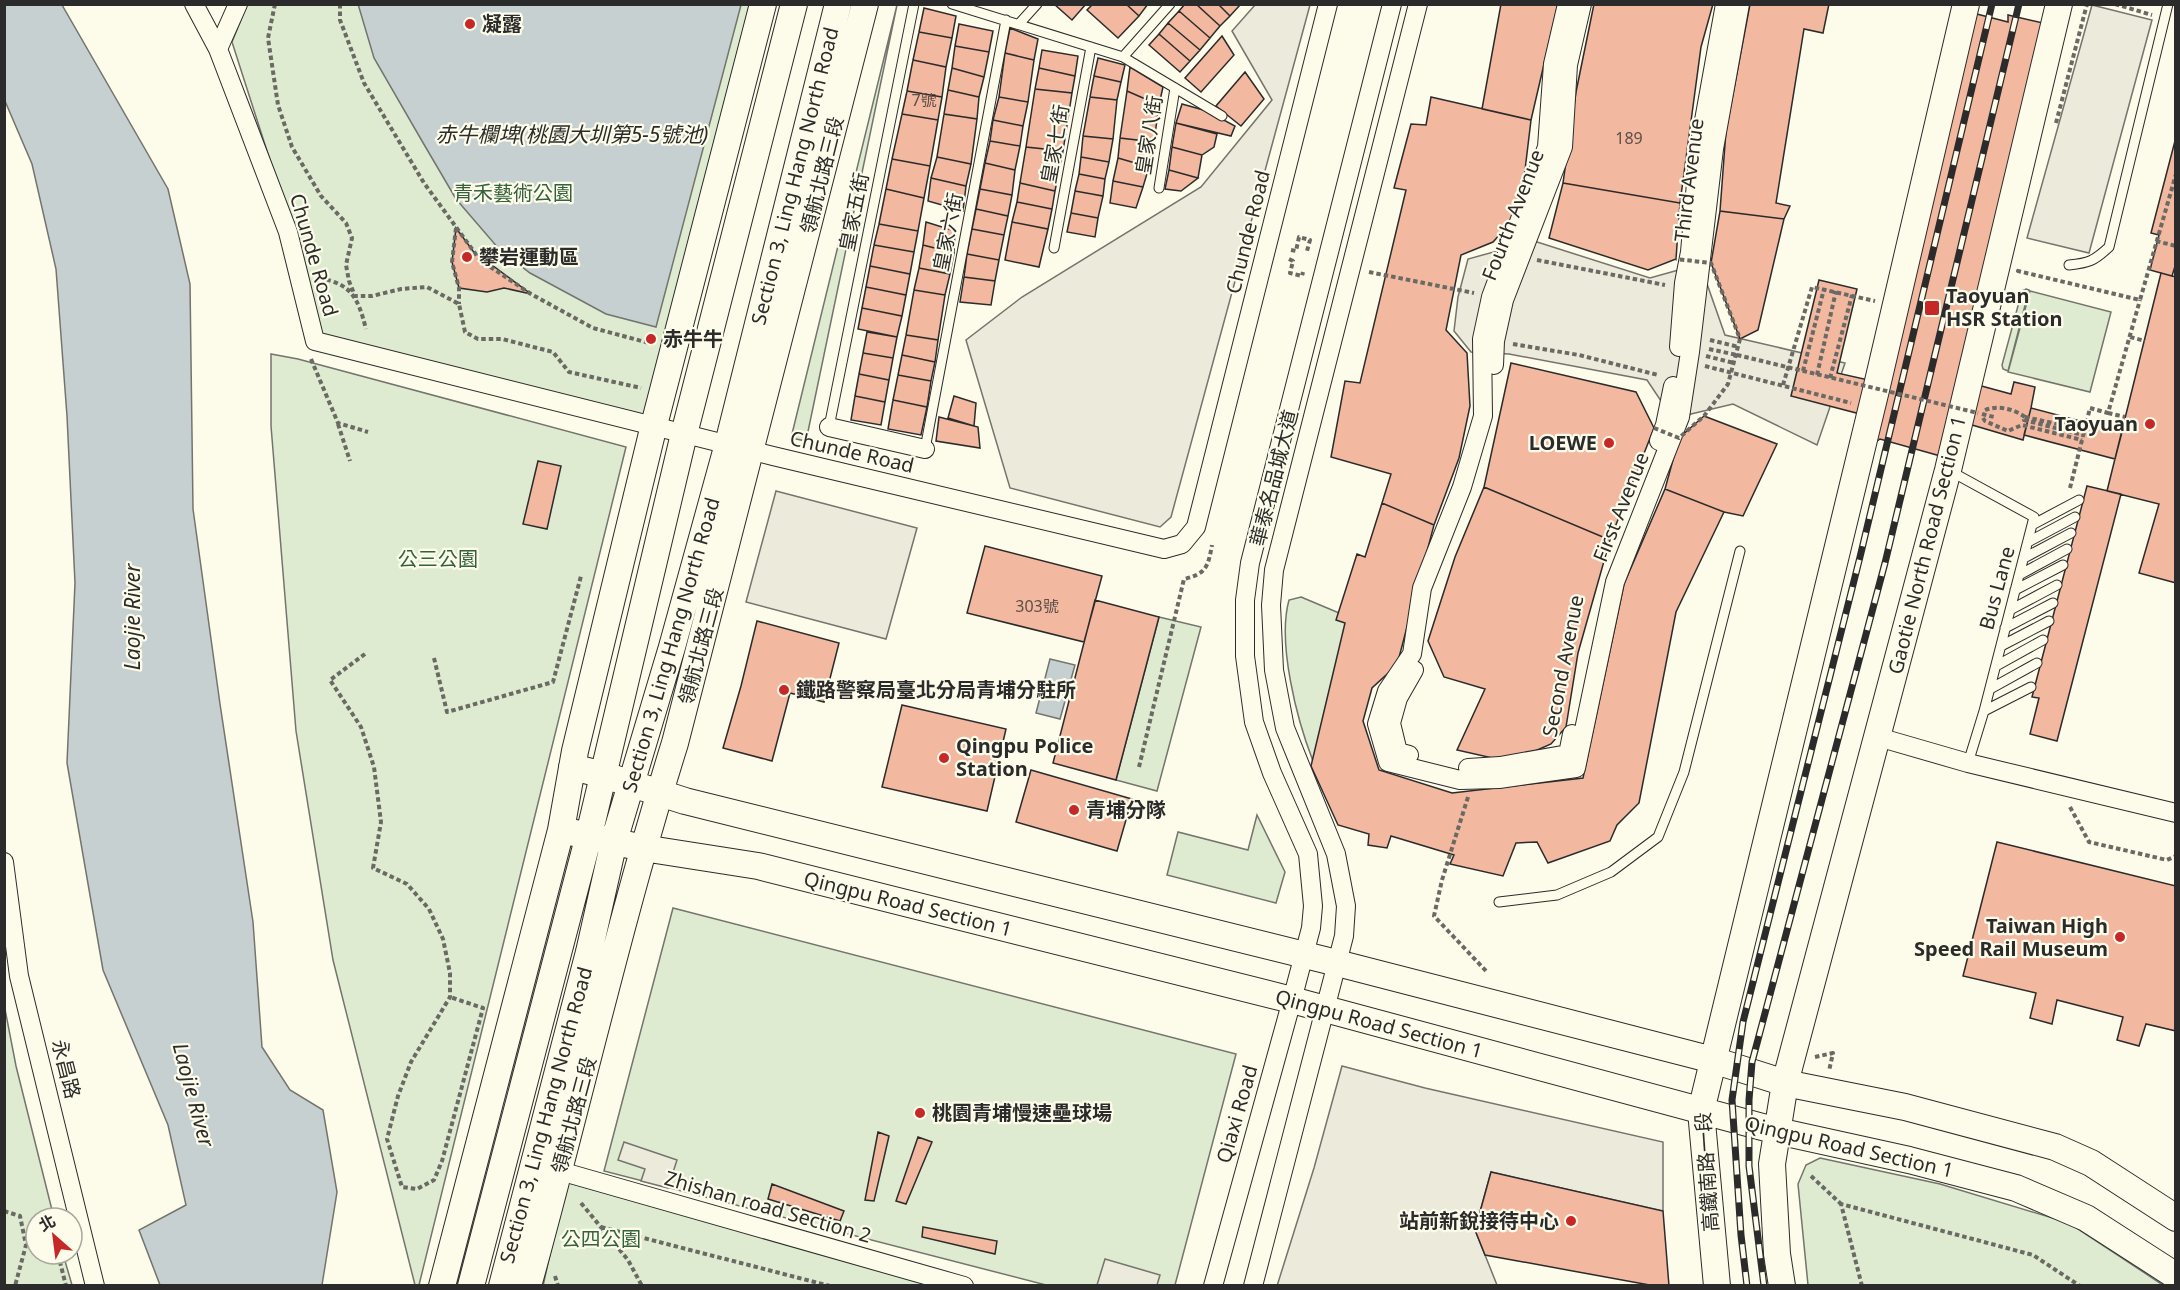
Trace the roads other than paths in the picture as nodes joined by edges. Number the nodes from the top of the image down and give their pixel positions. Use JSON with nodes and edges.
{"nodes":[{"id":1,"x":194,"y":4,"type":"edge"},
{"id":2,"x":237,"y":4,"type":"edge"},
{"id":3,"x":763,"y":4,"type":"edge"},
{"id":4,"x":794,"y":4,"type":"edge"},
{"id":5,"x":838,"y":4,"type":"edge"},
{"id":6,"x":865,"y":4,"type":"edge"},
{"id":7,"x":914,"y":4,"type":"edge"},
{"id":8,"x":952,"y":4,"type":"edge"},
{"id":9,"x":1036,"y":4,"type":"edge"},
{"id":10,"x":1170,"y":4,"type":"edge"},
{"id":11,"x":1328,"y":4,"type":"edge"},
{"id":12,"x":1392,"y":4,"type":"edge"},
{"id":13,"x":1418,"y":4,"type":"edge"},
{"id":14,"x":1567,"y":4,"type":"edge"},
{"id":15,"x":1582,"y":4,"type":"edge"},
{"id":16,"x":1725,"y":4,"type":"edge"},
{"id":17,"x":1740,"y":4,"type":"edge"},
{"id":18,"x":1966,"y":4,"type":"edge"},
{"id":19,"x":2059,"y":4,"type":"edge"},
{"id":20,"x":2168,"y":4,"type":"edge"},
{"id":21,"x":1006,"y":20,"type":"junction"},
{"id":22,"x":1019,"y":24,"type":"junction"},
{"id":23,"x":1091,"y":47,"type":"junction"},
{"id":24,"x":218,"y":49,"type":"junction"},
{"id":25,"x":1123,"y":57,"type":"junction"},
{"id":26,"x":1175,"y":88,"type":"junction"},
{"id":27,"x":1222,"y":116,"type":"dead end"},
{"id":28,"x":1159,"y":188,"type":"dead end"},
{"id":29,"x":1054,"y":248,"type":"dead end"},
{"id":30,"x":2068,"y":265,"type":"dead end"},
{"id":31,"x":1498,"y":298,"type":"junction"},
{"id":32,"x":1688,"y":349,"type":"junction"},
{"id":33,"x":654,"y":425,"type":"junction"},
{"id":34,"x":829,"y":427,"type":"joint"},
{"id":35,"x":684,"y":434,"type":"junction"},
{"id":36,"x":740,"y":447,"type":"junction"},
{"id":37,"x":925,"y":449,"type":"joint"},
{"id":38,"x":1948,"y":470,"type":"junction"},
{"id":39,"x":2079,"y":500,"type":"dead end"},
{"id":40,"x":2075,"y":517,"type":"dead end"},
{"id":41,"x":2032,"y":525,"type":"junction"},
{"id":42,"x":2071,"y":533,"type":"dead end"},
{"id":43,"x":2028,"y":542,"type":"junction"},
{"id":44,"x":2067,"y":549,"type":"dead end"},
{"id":45,"x":1740,"y":551,"type":"dead end"},
{"id":46,"x":2024,"y":558,"type":"junction"},
{"id":47,"x":2062,"y":565,"type":"dead end"},
{"id":48,"x":2019,"y":574,"type":"junction"},
{"id":49,"x":2057,"y":585,"type":"dead end"},
{"id":50,"x":2015,"y":590,"type":"junction"},
{"id":51,"x":2053,"y":603,"type":"dead end"},
{"id":52,"x":2010,"y":610,"type":"junction"},
{"id":53,"x":2049,"y":621,"type":"dead end"},
{"id":54,"x":2005,"y":628,"type":"junction"},
{"id":55,"x":2043,"y":640,"type":"dead end"},
{"id":56,"x":2001,"y":646,"type":"junction"},
{"id":57,"x":2037,"y":663,"type":"dead end"},
{"id":58,"x":1996,"y":666,"type":"junction"},
{"id":59,"x":2031,"y":687,"type":"dead end"},
{"id":60,"x":1990,"y":689,"type":"junction"},
{"id":61,"x":1984,"y":711,"type":"junction"},
{"id":62,"x":1878,"y":737,"type":"junction"},
{"id":63,"x":1968,"y":762,"type":"junction"},
{"id":64,"x":572,"y":767,"type":"junction"},
{"id":65,"x":604,"y":775,"type":"junction"},
{"id":66,"x":631,"y":784,"type":"junction"},
{"id":67,"x":660,"y":793,"type":"junction"},
{"id":68,"x":2175,"y":813,"type":"edge"},
{"id":69,"x":561,"y":830,"type":"junction"},
{"id":70,"x":589,"y":835,"type":"junction"},
{"id":71,"x":614,"y":841,"type":"junction"},
{"id":72,"x":643,"y":848,"type":"junction"},
{"id":73,"x":4,"y":862,"type":"edge"},
{"id":74,"x":1498,"y":902,"type":"dead end"},
{"id":75,"x":1304,"y":955,"type":"junction"},
{"id":76,"x":1337,"y":963,"type":"junction"},
{"id":77,"x":12,"y":974,"type":"edge"},
{"id":78,"x":1292,"y":1000,"type":"junction"},
{"id":79,"x":1325,"y":1009,"type":"junction"},
{"id":80,"x":1713,"y":1060,"type":"junction"},
{"id":81,"x":1785,"y":1083,"type":"junction"},
{"id":82,"x":1701,"y":1111,"type":"junction"},
{"id":83,"x":1777,"y":1131,"type":"junction"},
{"id":84,"x":560,"y":1171,"type":"junction"},
{"id":85,"x":2175,"y":1218,"type":"edge"},
{"id":86,"x":2175,"y":1276,"type":"edge"},
{"id":87,"x":95,"y":1286,"type":"edge"},
{"id":88,"x":442,"y":1286,"type":"edge"},
{"id":89,"x":471,"y":1286,"type":"edge"},
{"id":90,"x":502,"y":1286,"type":"edge"},
{"id":91,"x":528,"y":1286,"type":"edge"},
{"id":92,"x":964,"y":1286,"type":"edge"},
{"id":93,"x":1213,"y":1286,"type":"edge"},
{"id":94,"x":1253,"y":1286,"type":"edge"},
{"id":95,"x":1716,"y":1286,"type":"edge"},
{"id":96,"x":1782,"y":1286,"type":"edge"}],
"edges":[{"from":1,"to":24,"type":"street","name":"Chunde Road"},
{"from":2,"to":24,"type":"street"},
{"from":3,"to":33,"type":"main road"},
{"from":4,"to":35,"type":"main road","name":"Section 3, Ling Hang North Road"},
{"from":5,"to":36,"type":"main road","name":"Section 3, Ling Hang North Road"},
{"from":6,"to":36,"type":"main road","name":"領航北路三段"},
{"from":7,"to":34,"type":"lane","name":"皇家五街"},
{"from":8,"to":21,"type":"lane"},
{"from":9,"to":22,"type":"lane"},
{"from":10,"to":25,"type":"lane"},
{"from":11,"to":36,"type":"street","name":"Chunde Road"},
{"from":12,"to":75,"type":"street","name":"華泰名品城大道"},
{"from":13,"to":76,"type":"street","name":"華泰名品城大道"},
{"from":14,"to":31,"type":"street","name":"Fourth Avenue"},
{"from":15,"to":31,"type":"street","name":"Fourth Avenue"},
{"from":16,"to":32,"type":"street","name":"Third Avenue"},
{"from":17,"to":32,"type":"street","name":"Third Avenue"},
{"from":18,"to":80,"type":"main road"},
{"from":19,"to":38,"type":"main road","name":"Gaotie North Road Section 1"},
{"from":20,"to":30,"type":"lane"},
{"from":21,"to":22,"type":"lane"},
{"from":21,"to":37,"type":"lane","name":"皇家六街"},
{"from":22,"to":23,"type":"lane"},
{"from":23,"to":25,"type":"lane"},
{"from":23,"to":29,"type":"lane","name":"皇家七街"},
{"from":24,"to":33,"type":"street","name":"Chunde Road"},
{"from":25,"to":26,"type":"lane"},
{"from":26,"to":27,"type":"lane"},
{"from":26,"to":28,"type":"lane","name":"皇家八街"},
{"from":31,"to":32,"type":"street","name":"Second Avenue"},
{"from":31,"to":32,"type":"street","name":"First Avenue"},
{"from":33,"to":35,"type":"street","name":"Chunde Road"},
{"from":33,"to":64,"type":"main road"},
{"from":34,"to":37,"type":"street"},
{"from":35,"to":36,"type":"street","name":"Chunde Road"},
{"from":35,"to":65,"type":"main road","name":"Section 3, Ling Hang North Road"},
{"from":36,"to":66,"type":"main road","name":"Section 3, Ling Hang North Road"},
{"from":36,"to":67,"type":"main road","name":"領航北路三段"},
{"from":38,"to":41,"type":"lane","name":"Bus Lane"},
{"from":38,"to":62,"type":"main road","name":"Gaotie North Road Section 1"},
{"from":39,"to":41,"type":"lane"},
{"from":40,"to":43,"type":"lane"},
{"from":41,"to":43,"type":"lane","name":"Bus Lane"},
{"from":42,"to":46,"type":"lane"},
{"from":43,"to":46,"type":"lane","name":"Bus Lane"},
{"from":44,"to":48,"type":"lane"},
{"from":45,"to":74,"type":"lane"},
{"from":46,"to":48,"type":"lane","name":"Bus Lane"},
{"from":47,"to":50,"type":"lane"},
{"from":48,"to":50,"type":"lane","name":"Bus Lane"},
{"from":49,"to":52,"type":"lane"},
{"from":50,"to":52,"type":"lane","name":"Bus Lane"},
{"from":51,"to":54,"type":"lane"},
{"from":52,"to":54,"type":"lane","name":"Bus Lane"},
{"from":53,"to":56,"type":"lane"},
{"from":54,"to":56,"type":"lane","name":"Bus Lane"},
{"from":55,"to":58,"type":"lane"},
{"from":56,"to":58,"type":"lane","name":"Bus Lane"},
{"from":57,"to":60,"type":"lane"},
{"from":58,"to":60,"type":"lane","name":"Bus Lane"},
{"from":59,"to":61,"type":"lane"},
{"from":60,"to":61,"type":"lane","name":"Bus Lane"},
{"from":61,"to":63,"type":"lane","name":"Bus Lane"},
{"from":62,"to":63,"type":"street"},
{"from":62,"to":81,"type":"main road","name":"Gaotie North Road Section 1"},
{"from":63,"to":68,"type":"street"},
{"from":64,"to":65,"type":"main road"},
{"from":64,"to":69,"type":"main road"},
{"from":65,"to":66,"type":"main road"},
{"from":65,"to":70,"type":"main road","name":"Section 3, Ling Hang North Road"},
{"from":66,"to":67,"type":"main road"},
{"from":66,"to":71,"type":"main road","name":"Section 3, Ling Hang North Road"},
{"from":67,"to":72,"type":"main road","name":"領航北路三段"},
{"from":67,"to":75,"type":"main road"},
{"from":69,"to":70,"type":"main road","name":"Qingpu Road Section 1"},
{"from":69,"to":88,"type":"main road"},
{"from":70,"to":71,"type":"main road","name":"Qingpu Road Section 1"},
{"from":70,"to":89,"type":"main road","name":"Section 3, Ling Hang North Road"},
{"from":71,"to":72,"type":"main road","name":"Qingpu Road Section 1"},
{"from":71,"to":90,"type":"main road","name":"Section 3, Ling Hang North Road"},
{"from":72,"to":78,"type":"main road","name":"Qingpu Road Section 1"},
{"from":72,"to":84,"type":"main road","name":"領航北路三段"},
{"from":73,"to":77,"type":"street","name":"永昌路"},
{"from":75,"to":76,"type":"main road"},
{"from":75,"to":78,"type":"street","name":"Qiaxi Road"},
{"from":76,"to":79,"type":"street"},
{"from":76,"to":80,"type":"main road"},
{"from":77,"to":87,"type":"street","name":"永昌路"},
{"from":78,"to":79,"type":"main road","name":"Qingpu Road Section 1"},
{"from":78,"to":93,"type":"street","name":"Qiaxi Road"},
{"from":79,"to":82,"type":"main road","name":"Qingpu Road Section 1"},
{"from":79,"to":94,"type":"street"},
{"from":80,"to":81,"type":"main road"},
{"from":80,"to":82,"type":"main road","name":"高鐵南路一段"},
{"from":81,"to":83,"type":"main road"},
{"from":81,"to":85,"type":"main road"},
{"from":82,"to":83,"type":"main road","name":"Qingpu Road Section 1"},
{"from":82,"to":95,"type":"main road","name":"高鐵南路一段"},
{"from":83,"to":86,"type":"main road","name":"Qingpu Road Section 1"},
{"from":83,"to":96,"type":"main road"},
{"from":84,"to":91,"type":"main road","name":"領航北路三段"},
{"from":84,"to":92,"type":"street","name":"Zhishan road Section 2"}]}
